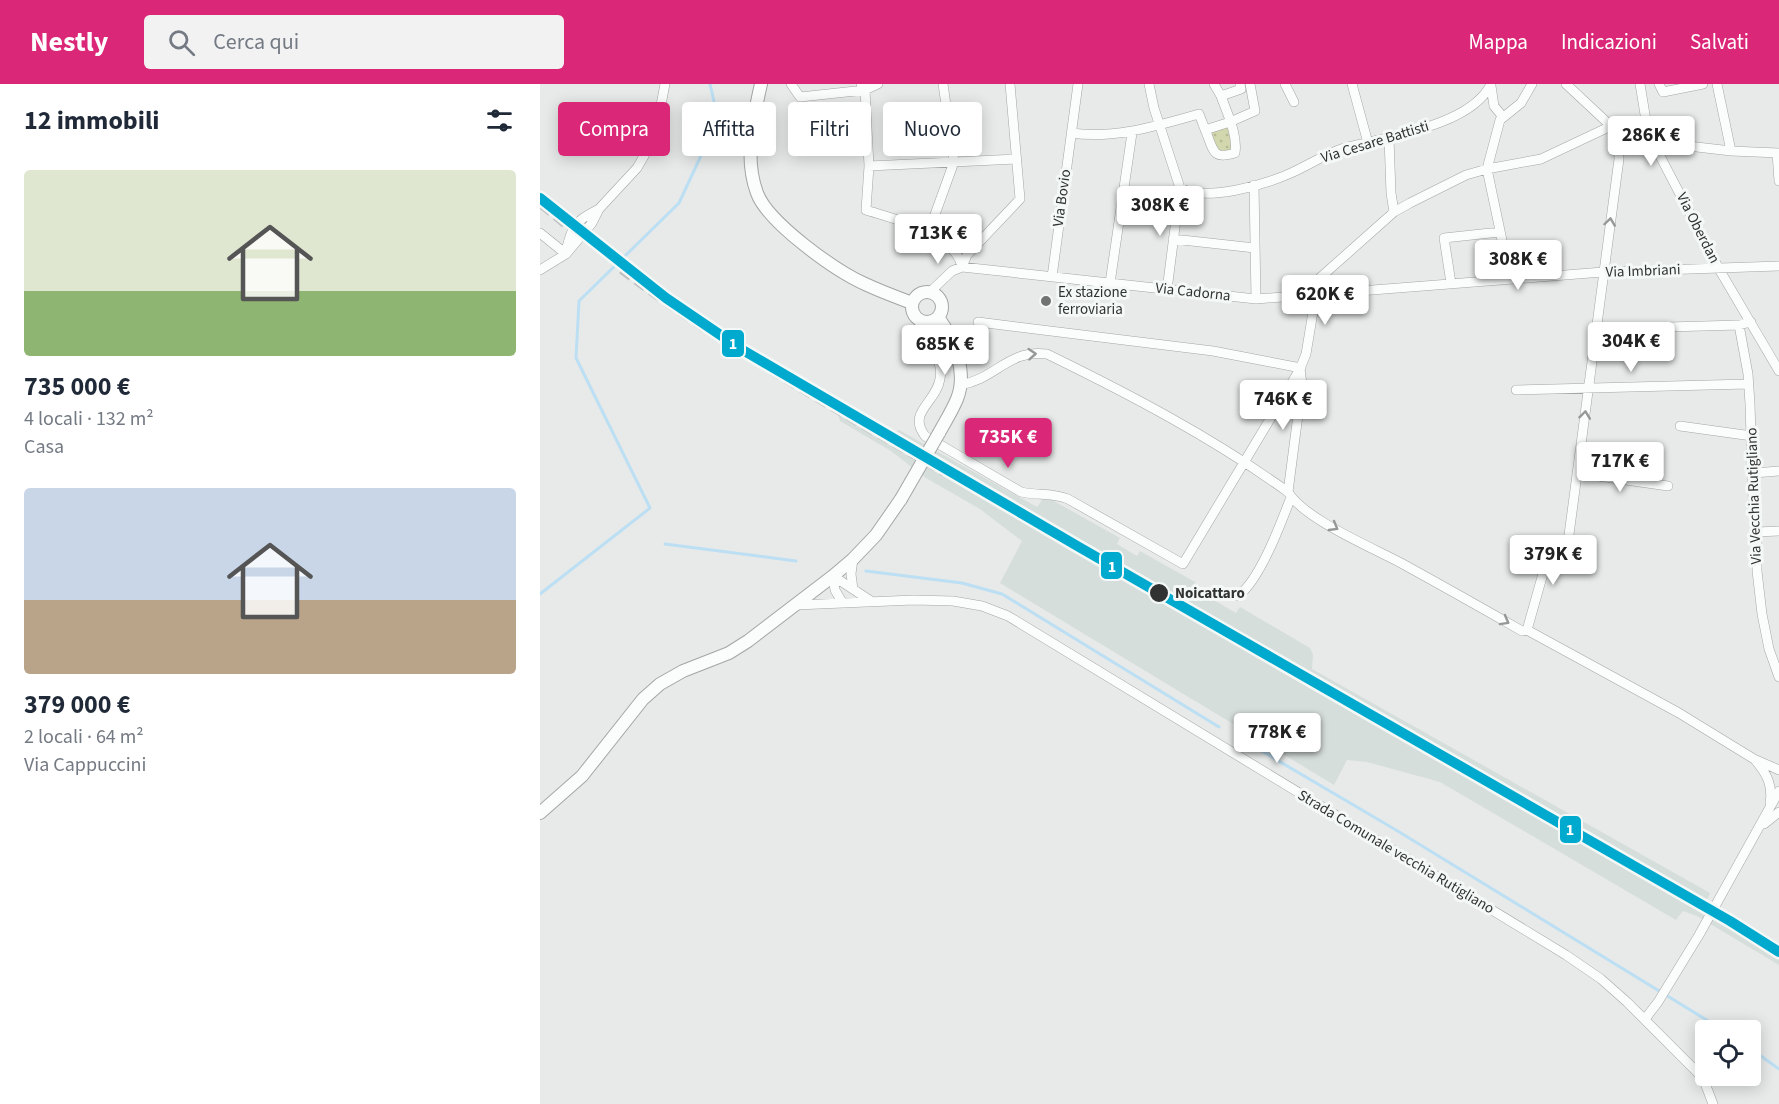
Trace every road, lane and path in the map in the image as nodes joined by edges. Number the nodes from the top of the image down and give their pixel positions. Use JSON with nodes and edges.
{"nodes":[{"id":1,"x":665,"y":84,"type":"edge"},
{"id":2,"x":761,"y":84,"type":"edge"},
{"id":3,"x":791,"y":84,"type":"edge"},
{"id":4,"x":878,"y":84,"type":"edge"},
{"id":5,"x":943,"y":84,"type":"edge"},
{"id":6,"x":1010,"y":84,"type":"edge"},
{"id":7,"x":1078,"y":84,"type":"edge"},
{"id":8,"x":1149,"y":84,"type":"edge"},
{"id":9,"x":1214,"y":84,"type":"edge"},
{"id":10,"x":1240,"y":84,"type":"edge"},
{"id":11,"x":1250,"y":84,"type":"edge"},
{"id":12,"x":1285,"y":84,"type":"edge"},
{"id":13,"x":1352,"y":84,"type":"edge"},
{"id":14,"x":1532,"y":84,"type":"edge"},
{"id":15,"x":1566,"y":84,"type":"edge"},
{"id":16,"x":1640,"y":84,"type":"edge"},
{"id":17,"x":1659,"y":84,"type":"edge"},
{"id":18,"x":1703,"y":84,"type":"edge"},
{"id":19,"x":1717,"y":84,"type":"edge"},
{"id":20,"x":1491,"y":85,"type":"edge"},
{"id":21,"x":863,"y":87,"type":"edge"},
{"id":22,"x":1221,"y":96,"type":"junction"},
{"id":23,"x":1294,"y":102,"type":"dead end"},
{"id":24,"x":1503,"y":117,"type":"junction"},
{"id":25,"x":1230,"y":122,"type":"junction"},
{"id":26,"x":1160,"y":125,"type":"junction"},
{"id":27,"x":1614,"y":128,"type":"junction"},
{"id":28,"x":1205,"y":130,"type":"junction"},
{"id":29,"x":1071,"y":133,"type":"junction"},
{"id":30,"x":1132,"y":133,"type":"junction"},
{"id":31,"x":1389,"y":138,"type":"junction"},
{"id":32,"x":1368,"y":143,"type":"junction"},
{"id":33,"x":1650,"y":145,"type":"junction"},
{"id":34,"x":1731,"y":151,"type":"junction"},
{"id":35,"x":1778,"y":153,"type":"edge"},
{"id":36,"x":1017,"y":159,"type":"junction"},
{"id":37,"x":954,"y":162,"type":"junction"},
{"id":38,"x":869,"y":166,"type":"junction"},
{"id":39,"x":1487,"y":169,"type":"junction"},
{"id":40,"x":1779,"y":181,"type":"edge"},
{"id":41,"x":1254,"y":185,"type":"junction"},
{"id":42,"x":1180,"y":188,"type":"junction"},
{"id":43,"x":1394,"y":212,"type":"junction"},
{"id":44,"x":928,"y":231,"type":"junction"},
{"id":45,"x":1500,"y":231,"type":"junction"},
{"id":46,"x":540,"y":233,"type":"edge"},
{"id":47,"x":1173,"y":239,"type":"junction"},
{"id":48,"x":1255,"y":248,"type":"junction"},
{"id":49,"x":566,"y":254,"type":"junction"},
{"id":50,"x":1779,"y":266,"type":"edge"},
{"id":51,"x":962,"y":267,"type":"junction"},
{"id":52,"x":1719,"y":269,"type":"junction"},
{"id":53,"x":540,"y":270,"type":"edge"},
{"id":54,"x":1603,"y":272,"type":"junction"},
{"id":55,"x":1052,"y":277,"type":"junction"},
{"id":56,"x":1510,"y":279,"type":"junction"},
{"id":57,"x":1110,"y":283,"type":"junction"},
{"id":58,"x":1451,"y":283,"type":"junction"},
{"id":59,"x":1167,"y":290,"type":"junction"},
{"id":60,"x":930,"y":292,"type":"junction"},
{"id":61,"x":1311,"y":294,"type":"junction"},
{"id":62,"x":1256,"y":299,"type":"junction"},
{"id":63,"x":912,"y":303,"type":"junction"},
{"id":64,"x":938,"y":317,"type":"junction"},
{"id":65,"x":920,"y":320,"type":"junction"},
{"id":66,"x":978,"y":322,"type":"dead end"},
{"id":67,"x":1751,"y":322,"type":"junction"},
{"id":68,"x":1739,"y":325,"type":"junction"},
{"id":69,"x":1597,"y":329,"type":"junction"},
{"id":70,"x":1300,"y":369,"type":"junction"},
{"id":71,"x":1779,"y":371,"type":"edge"},
{"id":72,"x":1748,"y":384,"type":"junction"},
{"id":73,"x":960,"y":385,"type":"junction"},
{"id":74,"x":1588,"y":388,"type":"junction"},
{"id":75,"x":1516,"y":390,"type":"dead end"},
{"id":76,"x":1680,"y":426,"type":"dead end"},
{"id":77,"x":1752,"y":436,"type":"junction"},
{"id":78,"x":1246,"y":461,"type":"junction"},
{"id":79,"x":1779,"y":471,"type":"edge"},
{"id":80,"x":1577,"y":473,"type":"junction"},
{"id":81,"x":1754,"y":473,"type":"junction"},
{"id":82,"x":1668,"y":486,"type":"dead end"},
{"id":83,"x":1290,"y":494,"type":"junction"},
{"id":84,"x":1779,"y":531,"type":"edge"},
{"id":85,"x":1757,"y":532,"type":"junction"},
{"id":86,"x":853,"y":559,"type":"junction"},
{"id":87,"x":833,"y":576,"type":"junction"},
{"id":88,"x":853,"y":589,"type":"junction"},
{"id":89,"x":1238,"y":596,"type":"dead end"},
{"id":90,"x":842,"y":602,"type":"junction"},
{"id":91,"x":873,"y":602,"type":"junction"},
{"id":92,"x":795,"y":605,"type":"junction"},
{"id":93,"x":1527,"y":630,"type":"junction"},
{"id":94,"x":1779,"y":677,"type":"edge"},
{"id":95,"x":1755,"y":759,"type":"junction"},
{"id":96,"x":1779,"y":770,"type":"edge"},
{"id":97,"x":1779,"y":791,"type":"edge"},
{"id":98,"x":1769,"y":807,"type":"junction"},
{"id":99,"x":1779,"y":812,"type":"edge"},
{"id":100,"x":540,"y":813,"type":"edge"},
{"id":101,"x":1758,"y":831,"type":"junction"},
{"id":102,"x":1645,"y":1019,"type":"junction"},
{"id":103,"x":1713,"y":1104,"type":"edge"}],
"edges":[{"from":1,"to":49,"type":"street"},
{"from":2,"to":63,"type":"main road"},
{"from":3,"to":21,"type":"street"},
{"from":4,"to":21,"type":"street"},
{"from":5,"to":37,"type":"street"},
{"from":6,"to":36,"type":"street"},
{"from":7,"to":29,"type":"street","name":"Via Bovio"},
{"from":8,"to":26,"type":"street"},
{"from":9,"to":22,"type":"street"},
{"from":10,"to":22,"type":"street"},
{"from":11,"to":25,"type":"street"},
{"from":12,"to":23,"type":"street"},
{"from":13,"to":32,"type":"street"},
{"from":14,"to":24,"type":"street"},
{"from":15,"to":27,"type":"street"},
{"from":16,"to":33,"type":"street"},
{"from":17,"to":18,"type":"street"},
{"from":19,"to":34,"type":"street"},
{"from":20,"to":24,"type":"street"},
{"from":20,"to":31,"type":"street","name":"Via Cesare Battisti"},
{"from":21,"to":38,"type":"street"},
{"from":22,"to":25,"type":"street"},
{"from":24,"to":39,"type":"street"},
{"from":25,"to":28,"type":"street"},
{"from":25,"to":28,"type":"street"},
{"from":26,"to":28,"type":"street"},
{"from":26,"to":30,"type":"street"},
{"from":26,"to":42,"type":"street"},
{"from":27,"to":33,"type":"street"},
{"from":27,"to":39,"type":"street"},
{"from":54,"to":27,"type":"street","one_way":true},
{"from":29,"to":30,"type":"street"},
{"from":29,"to":55,"type":"street","name":"Via Bovio"},
{"from":30,"to":57,"type":"street"},
{"from":31,"to":32,"type":"street","name":"Via Cesare Battisti"},
{"from":31,"to":43,"type":"street"},
{"from":32,"to":41,"type":"street","name":"Via Cesare Battisti"},
{"from":33,"to":34,"type":"street"},
{"from":33,"to":52,"type":"street","name":"Via Oberdan"},
{"from":34,"to":35,"type":"street"},
{"from":35,"to":40,"type":"street"},
{"from":36,"to":37,"type":"street"},
{"from":36,"to":51,"type":"street"},
{"from":37,"to":38,"type":"street"},
{"from":37,"to":44,"type":"street"},
{"from":38,"to":44,"type":"street"},
{"from":39,"to":43,"type":"street"},
{"from":39,"to":45,"type":"street"},
{"from":41,"to":42,"type":"street","name":"Via Cesare Battisti"},
{"from":41,"to":48,"type":"street"},
{"from":42,"to":47,"type":"street"},
{"from":43,"to":61,"type":"street"},
{"from":44,"to":51,"type":"street"},
{"from":45,"to":56,"type":"street"},
{"from":45,"to":58,"type":"street"},
{"from":46,"to":49,"type":"street"},
{"from":47,"to":48,"type":"street"},
{"from":47,"to":59,"type":"street"},
{"from":48,"to":62,"type":"street"},
{"from":49,"to":53,"type":"street"},
{"from":50,"to":52,"type":"street","name":"Via Imbriani"},
{"from":51,"to":55,"type":"street","name":"Via Cadorna"},
{"from":51,"to":60,"type":"street"},
{"from":52,"to":54,"type":"street","name":"Via Imbriani"},
{"from":52,"to":67,"type":"street","name":"Via Oberdan"},
{"from":54,"to":56,"type":"street","name":"Via Imbriani"},
{"from":54,"to":69,"type":"street"},
{"from":55,"to":57,"type":"street","name":"Via Cadorna"},
{"from":56,"to":58,"type":"street","name":"Via Imbriani"},
{"from":57,"to":59,"type":"street","name":"Via Cadorna"},
{"from":58,"to":61,"type":"street","name":"Via Imbriani"},
{"from":59,"to":62,"type":"street","name":"Via Cadorna"},
{"from":60,"to":63,"type":"main road"},
{"from":60,"to":64,"type":"main road"},
{"from":61,"to":62,"type":"street","name":"Via Cadorna"},
{"from":61,"to":70,"type":"street"},
{"from":63,"to":65,"type":"main road"},
{"from":64,"to":65,"type":"main road"},
{"from":64,"to":73,"type":"main road"},
{"from":65,"to":78,"type":"street"},
{"from":66,"to":70,"type":"street"},
{"from":67,"to":68,"type":"street"},
{"from":67,"to":71,"type":"street","name":"Via Oberdan"},
{"from":68,"to":69,"type":"street"},
{"from":68,"to":72,"type":"street","name":"Via Vecchia Rutigliano"},
{"from":69,"to":74,"type":"street"},
{"from":70,"to":78,"type":"street"},
{"from":70,"to":83,"type":"street"},
{"from":72,"to":74,"type":"street"},
{"from":72,"to":77,"type":"street","name":"Via Vecchia Rutigliano"},
{"from":73,"to":78,"type":"street","one_way":true},
{"from":73,"to":86,"type":"main road","bridge":true},
{"from":74,"to":75,"type":"street"},
{"from":80,"to":74,"type":"street","one_way":true},
{"from":76,"to":77,"type":"street"},
{"from":77,"to":81,"type":"street","name":"Via Vecchia Rutigliano"},
{"from":78,"to":83,"type":"street"},
{"from":79,"to":81,"type":"street"},
{"from":80,"to":82,"type":"street"},
{"from":80,"to":93,"type":"street"},
{"from":81,"to":85,"type":"street","name":"Via Vecchia Rutigliano"},
{"from":83,"to":89,"type":"street"},
{"from":83,"to":93,"type":"street","one_way":true},
{"from":84,"to":85,"type":"street"},
{"from":85,"to":94,"type":"street","name":"Via Vecchia Rutigliano"},
{"from":86,"to":87,"type":"main road"},
{"from":86,"to":88,"type":"street"},
{"from":87,"to":88,"type":"street"},
{"from":87,"to":90,"type":"street"},
{"from":87,"to":92,"type":"main road"},
{"from":88,"to":91,"type":"street"},
{"from":90,"to":91,"type":"street","name":"Strada Comunale vecchia Rutigliano"},
{"from":90,"to":92,"type":"street","name":"Strada Comunale vecchia Rutigliano"},
{"from":91,"to":102,"type":"street","name":"Strada Comunale vecchia Rutigliano"},
{"from":92,"to":100,"type":"main road"},
{"from":93,"to":95,"type":"street"},
{"from":95,"to":96,"type":"street"},
{"from":95,"to":98,"type":"street"},
{"from":97,"to":98,"type":"street"},
{"from":98,"to":101,"type":"street"},
{"from":99,"to":101,"type":"street"},
{"from":101,"to":102,"type":"street"},
{"from":102,"to":103,"type":"street","name":"Strada Comunale vecchia Rutigliano"}]}
